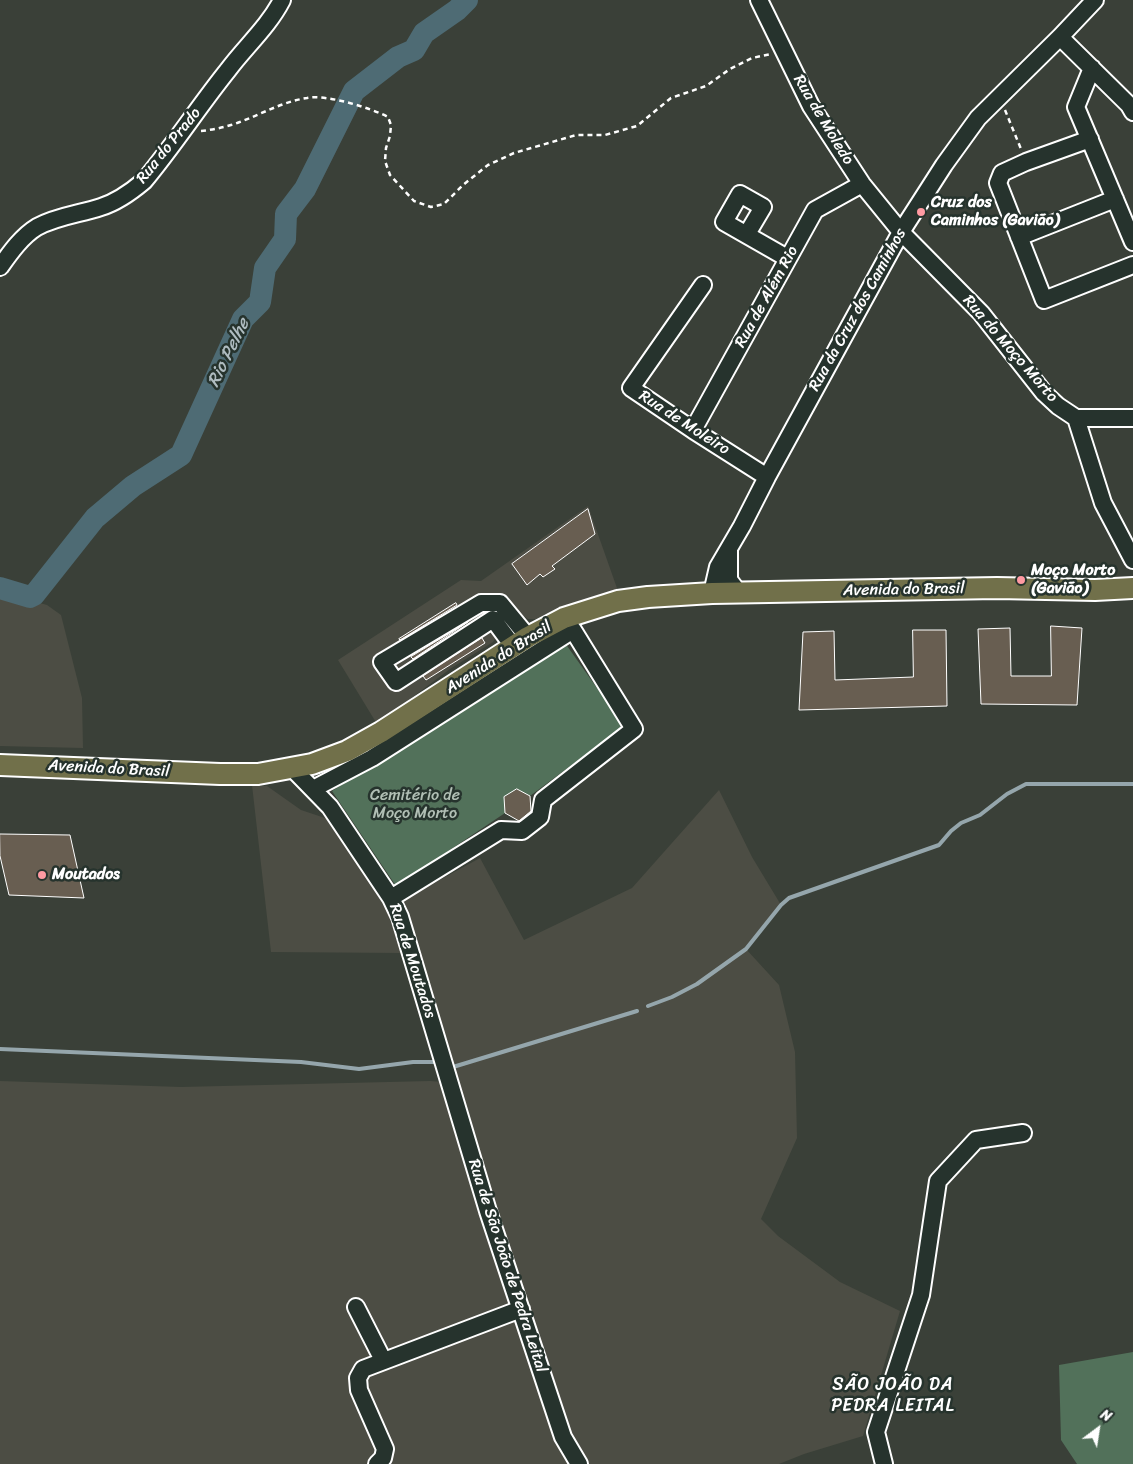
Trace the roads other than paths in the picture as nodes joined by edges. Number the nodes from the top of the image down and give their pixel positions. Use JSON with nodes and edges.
{"nodes":[{"id":1,"x":282,"y":0,"type":"edge"},
{"id":2,"x":759,"y":0,"type":"edge"},
{"id":3,"x":1095,"y":0,"type":"edge"},
{"id":4,"x":1060,"y":37,"type":"junction"},
{"id":5,"x":1092,"y":68,"type":"junction"},
{"id":6,"x":1132,"y":106,"type":"edge"},
{"id":7,"x":1090,"y":139,"type":"junction"},
{"id":8,"x":862,"y":184,"type":"junction"},
{"id":9,"x":1115,"y":199,"type":"junction"},
{"id":10,"x":901,"y":232,"type":"junction"},
{"id":11,"x":747,"y":234,"type":"dead end"},
{"id":12,"x":1019,"y":237,"type":"junction"},
{"id":13,"x":1133,"y":242,"type":"edge"},
{"id":14,"x":788,"y":258,"type":"junction"},
{"id":15,"x":1133,"y":265,"type":"edge"},
{"id":16,"x":0,"y":267,"type":"edge"},
{"id":17,"x":703,"y":285,"type":"dead end"},
{"id":18,"x":1076,"y":418,"type":"junction"},
{"id":19,"x":1133,"y":418,"type":"edge"},
{"id":20,"x":693,"y":430,"type":"junction"},
{"id":21,"x":766,"y":477,"type":"junction"},
{"id":22,"x":728,"y":550,"type":"junction"},
{"id":23,"x":1133,"y":560,"type":"edge"},
{"id":24,"x":1133,"y":588,"type":"edge"},
{"id":25,"x":712,"y":593,"type":"junction"},
{"id":26,"x":739,"y":593,"type":"junction"},
{"id":27,"x":569,"y":624,"type":"junction"},
{"id":28,"x":520,"y":641,"type":"junction"},
{"id":29,"x":0,"y":765,"type":"edge"},
{"id":30,"x":293,"y":769,"type":"junction"},
{"id":31,"x":313,"y":789,"type":"junction"},
{"id":32,"x":391,"y":898,"type":"junction"},
{"id":33,"x":445,"y":1065,"type":"joint"},
{"id":34,"x":1023,"y":1132,"type":"dead end"},
{"id":35,"x":356,"y":1307,"type":"dead end"},
{"id":36,"x":520,"y":1309,"type":"junction"},
{"id":37,"x":383,"y":1360,"type":"junction"},
{"id":38,"x":377,"y":1464,"type":"edge"},
{"id":39,"x":579,"y":1464,"type":"edge"},
{"id":40,"x":884,"y":1464,"type":"edge"}],
"edges":[{"from":1,"to":16,"type":"street","name":"Rua do Prado"},
{"from":2,"to":8,"type":"street","name":"Rua de Moledo"},
{"from":3,"to":4,"type":"street","name":"Rua da Cruz dos Caminhos"},
{"from":4,"to":5,"type":"street"},
{"from":4,"to":10,"type":"street","name":"Rua da Cruz dos Caminhos"},
{"from":5,"to":6,"type":"street"},
{"from":5,"to":7,"type":"street"},
{"from":7,"to":9,"type":"street"},
{"from":7,"to":12,"type":"street"},
{"from":8,"to":10,"type":"street","name":"Rua de Moledo"},
{"from":8,"to":14,"type":"street","name":"Rua de Além Rio"},
{"from":9,"to":12,"type":"street"},
{"from":9,"to":13,"type":"street"},
{"from":10,"to":18,"type":"street","name":"Rua do Moço Morto"},
{"from":10,"to":21,"type":"street","name":"Rua da Cruz dos Caminhos"},
{"from":11,"to":14,"type":"street"},
{"from":12,"to":15,"type":"street"},
{"from":14,"to":20,"type":"street","name":"Rua de Além Rio"},
{"from":17,"to":20,"type":"street","name":"Rua de Moleiro"},
{"from":18,"to":19,"type":"street"},
{"from":18,"to":23,"type":"street"},
{"from":20,"to":21,"type":"street","name":"Rua de Moleiro"},
{"from":21,"to":22,"type":"street","name":"Rua da Cruz dos Caminhos"},
{"from":22,"to":25,"type":"street","name":"Rua da Cruz dos Caminhos"},
{"from":22,"to":26,"type":"street","name":"Rua da Cruz dos Caminhos"},
{"from":24,"to":26,"type":"main road","name":"Avenida do Brasil"},
{"from":25,"to":26,"type":"main road","name":"Avenida do Brasil"},
{"from":25,"to":27,"type":"main road","name":"Avenida do Brasil"},
{"from":27,"to":28,"type":"main road","name":"Avenida do Brasil"},
{"from":27,"to":31,"type":"street"},
{"from":27,"to":32,"type":"street"},
{"from":28,"to":28,"type":"street"},
{"from":28,"to":30,"type":"main road","name":"Avenida do Brasil"},
{"from":29,"to":30,"type":"main road","name":"Avenida do Brasil"},
{"from":30,"to":31,"type":"street","name":"Rua de Moutados"},
{"from":31,"to":32,"type":"street","name":"Rua de Moutados"},
{"from":32,"to":33,"type":"street","name":"Rua de Moutados"},
{"from":33,"to":36,"type":"street","name":"Rua de São João de Pedra Leital"},
{"from":34,"to":40,"type":"street"},
{"from":35,"to":37,"type":"street"},
{"from":36,"to":37,"type":"street"},
{"from":36,"to":39,"type":"street","name":"Rua de São João de Pedra Leital"},
{"from":37,"to":38,"type":"street"}]}
